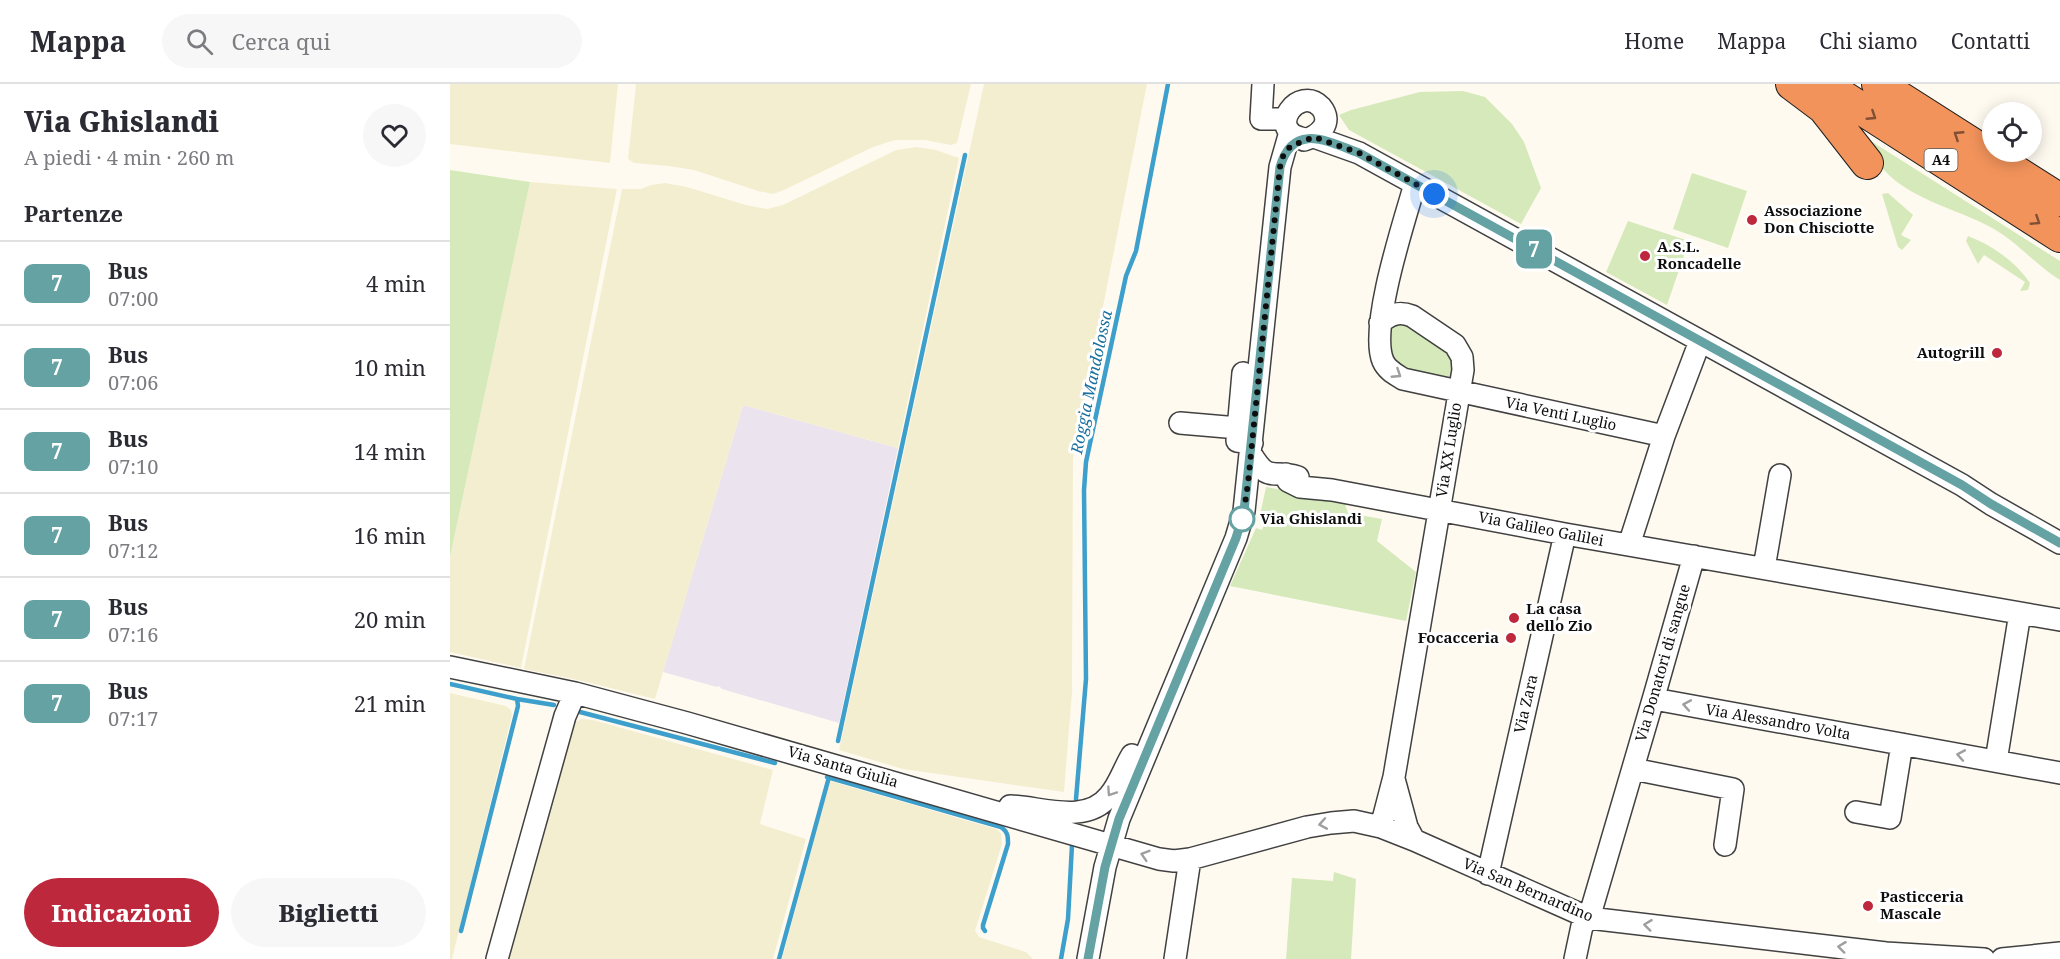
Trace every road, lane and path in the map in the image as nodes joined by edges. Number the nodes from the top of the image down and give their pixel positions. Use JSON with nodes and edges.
{"nodes":[{"id":1,"x":1263,"y":84,"type":"edge"},
{"id":2,"x":1792,"y":84,"type":"edge"},
{"id":3,"x":1823,"y":84,"type":"edge"},
{"id":4,"x":1878,"y":84,"type":"edge"},
{"id":5,"x":1302,"y":114,"type":"edge"},
{"id":6,"x":1867,"y":164,"type":"dead end"},
{"id":7,"x":1415,"y":184,"type":"junction"},
{"id":8,"x":2060,"y":200,"type":"edge"},
{"id":9,"x":2060,"y":236,"type":"edge"},
{"id":10,"x":1388,"y":284,"type":"junction"},
{"id":11,"x":1405,"y":313,"type":"junction"},
{"id":12,"x":1380,"y":323,"type":"junction"},
{"id":13,"x":1700,"y":341,"type":"junction"},
{"id":14,"x":1243,"y":373,"type":"dead end"},
{"id":15,"x":1458,"y":392,"type":"junction"},
{"id":16,"x":1180,"y":423,"type":"dead end"},
{"id":17,"x":1664,"y":436,"type":"junction"},
{"id":18,"x":1247,"y":442,"type":"junction"},
{"id":19,"x":1780,"y":475,"type":"dead end"},
{"id":20,"x":1440,"y":509,"type":"junction"},
{"id":21,"x":1565,"y":534,"type":"junction"},
{"id":22,"x":2060,"y":543,"type":"edge"},
{"id":23,"x":1629,"y":545,"type":"junction"},
{"id":24,"x":1694,"y":555,"type":"junction"},
{"id":25,"x":1764,"y":568,"type":"junction"},
{"id":26,"x":2045,"y":615,"type":"edge"},
{"id":27,"x":450,"y":666,"type":"edge"},
{"id":28,"x":575,"y":693,"type":"junction"},
{"id":29,"x":1653,"y":699,"type":"junction"},
{"id":30,"x":1156,"y":728,"type":"junction"},
{"id":31,"x":1902,"y":744,"type":"junction"},
{"id":32,"x":1995,"y":761,"type":"junction"},
{"id":33,"x":1633,"y":769,"type":"junction"},
{"id":34,"x":2060,"y":773,"type":"edge"},
{"id":35,"x":1394,"y":777,"type":"junction"},
{"id":36,"x":986,"y":808,"type":"junction"},
{"id":37,"x":1856,"y":812,"type":"dead end"},
{"id":38,"x":1381,"y":828,"type":"junction"},
{"id":39,"x":1414,"y":840,"type":"junction"},
{"id":40,"x":1110,"y":844,"type":"junction"},
{"id":41,"x":1725,"y":845,"type":"dead end"},
{"id":42,"x":1190,"y":859,"type":"junction"},
{"id":43,"x":1488,"y":874,"type":"junction"},
{"id":44,"x":1589,"y":918,"type":"junction"},
{"id":45,"x":2060,"y":953,"type":"edge"},
{"id":46,"x":497,"y":959,"type":"edge"},
{"id":47,"x":1088,"y":959,"type":"edge"},
{"id":48,"x":1175,"y":959,"type":"edge"},
{"id":49,"x":1575,"y":959,"type":"edge"},
{"id":50,"x":1984,"y":959,"type":"edge"},
{"id":51,"x":2002,"y":959,"type":"edge"}],
"edges":[{"from":1,"to":5,"type":"street"},
{"from":2,"to":6,"type":"highway"},
{"from":3,"to":9,"type":"highway","number":"A4","one_way":true},
{"from":8,"to":4,"type":"highway","number":"A4","one_way":true},
{"from":5,"to":7,"type":"street"},
{"from":5,"to":18,"type":"street"},
{"from":7,"to":10,"type":"street","name":"Via XX Luglio"},
{"from":7,"to":13,"type":"street"},
{"from":10,"to":11,"type":"street","name":"Via XX Luglio"},
{"from":10,"to":12,"type":"street","name":"Via XX Luglio"},
{"from":11,"to":12,"type":"street"},
{"from":11,"to":15,"type":"street","name":"Via XX Luglio"},
{"from":12,"to":15,"type":"street","name":"Via XX Luglio","one_way":true},
{"from":13,"to":17,"type":"street"},
{"from":13,"to":22,"type":"street"},
{"from":14,"to":18,"type":"street"},
{"from":15,"to":17,"type":"street","name":"Via Venti Luglio"},
{"from":15,"to":20,"type":"street","name":"Via XX Luglio"},
{"from":16,"to":18,"type":"street"},
{"from":17,"to":23,"type":"street"},
{"from":18,"to":20,"type":"street","name":"Via Galileo Galilei"},
{"from":18,"to":30,"type":"street"},
{"from":19,"to":25,"type":"street"},
{"from":20,"to":21,"type":"street","name":"Via Galileo Galilei"},
{"from":20,"to":35,"type":"street","name":"Via XX Luglio"},
{"from":21,"to":23,"type":"street","name":"Via Galileo Galilei"},
{"from":21,"to":43,"type":"street","name":"Via Zara"},
{"from":23,"to":24,"type":"street","name":"Via Galileo Galilei"},
{"from":24,"to":25,"type":"street","name":"Via Galileo Galilei"},
{"from":24,"to":29,"type":"street","name":"Via Donatori di sangue"},
{"from":25,"to":26,"type":"street","name":"Via Galileo Galilei"},
{"from":26,"to":32,"type":"street"},
{"from":27,"to":28,"type":"street","name":"Via Santa Giulia"},
{"from":28,"to":36,"type":"street","name":"Via Santa Giulia"},
{"from":28,"to":46,"type":"street"},
{"from":31,"to":29,"type":"street","name":"Via Alessandro Volta","one_way":true},
{"from":29,"to":33,"type":"street","name":"Via Donatori di sangue"},
{"from":30,"to":36,"type":"street","one_way":true},
{"from":30,"to":40,"type":"street"},
{"from":32,"to":31,"type":"street","name":"Via Alessandro Volta","one_way":true},
{"from":31,"to":37,"type":"street"},
{"from":32,"to":34,"type":"street","name":"Via Alessandro Volta"},
{"from":33,"to":41,"type":"street"},
{"from":33,"to":44,"type":"street","name":"Via Donatori di sangue"},
{"from":35,"to":38,"type":"street","name":"Via XX Luglio"},
{"from":35,"to":39,"type":"street"},
{"from":36,"to":40,"type":"street","name":"Via Santa Giulia"},
{"from":38,"to":39,"type":"street","name":"Via San Bernardino"},
{"from":38,"to":42,"type":"street","name":"Via San Bernardino","one_way":true},
{"from":39,"to":43,"type":"street","name":"Via San Bernardino"},
{"from":42,"to":40,"type":"street","name":"Via San Bernardino","one_way":true},
{"from":40,"to":47,"type":"street"},
{"from":42,"to":48,"type":"street"},
{"from":43,"to":44,"type":"street","name":"Via San Bernardino"},
{"from":44,"to":49,"type":"street","name":"Via Donatori di sangue"},
{"from":50,"to":44,"type":"street","name":"Via San Bernardino","one_way":true},
{"from":45,"to":51,"type":"street"}]}
